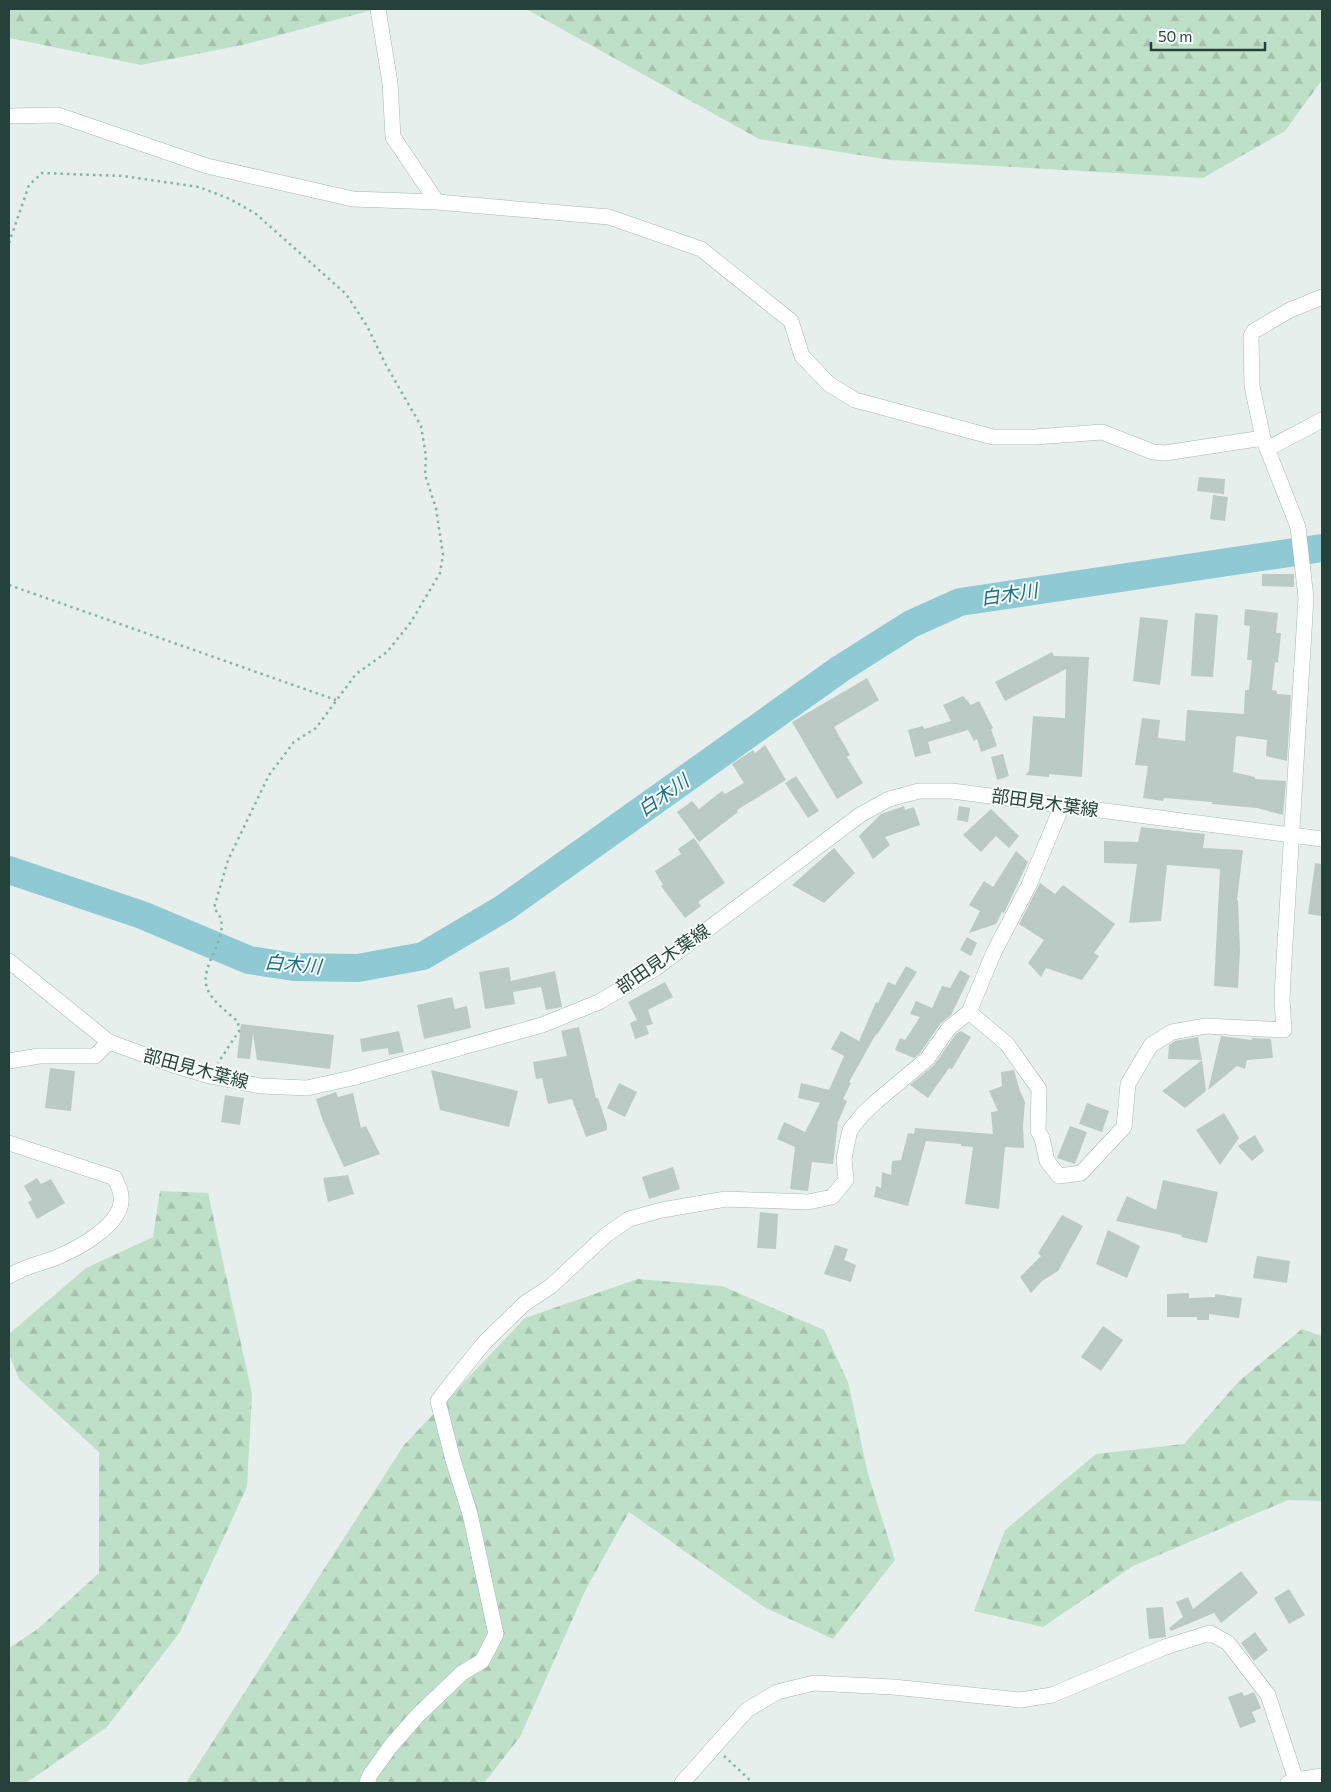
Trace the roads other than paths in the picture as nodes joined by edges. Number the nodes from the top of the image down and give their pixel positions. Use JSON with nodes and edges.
{"nodes":[{"id":1,"x":378,"y":9,"type":"edge"},
{"id":2,"x":9,"y":116,"type":"edge"},
{"id":3,"x":437,"y":202,"type":"junction"},
{"id":4,"x":1322,"y":298,"type":"edge"},
{"id":5,"x":1322,"y":420,"type":"edge"},
{"id":6,"x":1265,"y":444,"type":"junction"},
{"id":7,"x":1062,"y":806,"type":"junction"},
{"id":8,"x":1290,"y":835,"type":"junction"},
{"id":9,"x":1322,"y":839,"type":"edge"},
{"id":10,"x":9,"y":962,"type":"edge"},
{"id":11,"x":969,"y":1012,"type":"junction"},
{"id":12,"x":109,"y":1042,"type":"junction"},
{"id":13,"x":9,"y":1061,"type":"edge"},
{"id":14,"x":9,"y":1142,"type":"edge"},
{"id":15,"x":9,"y":1276,"type":"edge"},
{"id":16,"x":1322,"y":1776,"type":"edge"},
{"id":17,"x":1292,"y":1782,"type":"edge"},
{"id":18,"x":366,"y":1783,"type":"edge"},
{"id":19,"x":682,"y":1783,"type":"edge"}],
"edges":[{"from":1,"to":3,"type":"street"},
{"from":2,"to":3,"type":"street"},
{"from":3,"to":6,"type":"street"},
{"from":4,"to":6,"type":"street"},
{"from":5,"to":6,"type":"street"},
{"from":6,"to":8,"type":"street"},
{"from":7,"to":8,"type":"street","name":"部田見木葉線"},
{"from":7,"to":11,"type":"street"},
{"from":7,"to":12,"type":"street","name":"部田見木葉線"},
{"from":8,"to":9,"type":"street","name":"部田見木葉線"},
{"from":8,"to":11,"type":"street"},
{"from":10,"to":12,"type":"street","name":"部田見木葉線"},
{"from":11,"to":18,"type":"street"},
{"from":12,"to":13,"type":"street"},
{"from":14,"to":15,"type":"street"},
{"from":16,"to":17,"type":"street"},
{"from":17,"to":19,"type":"street"}]}
